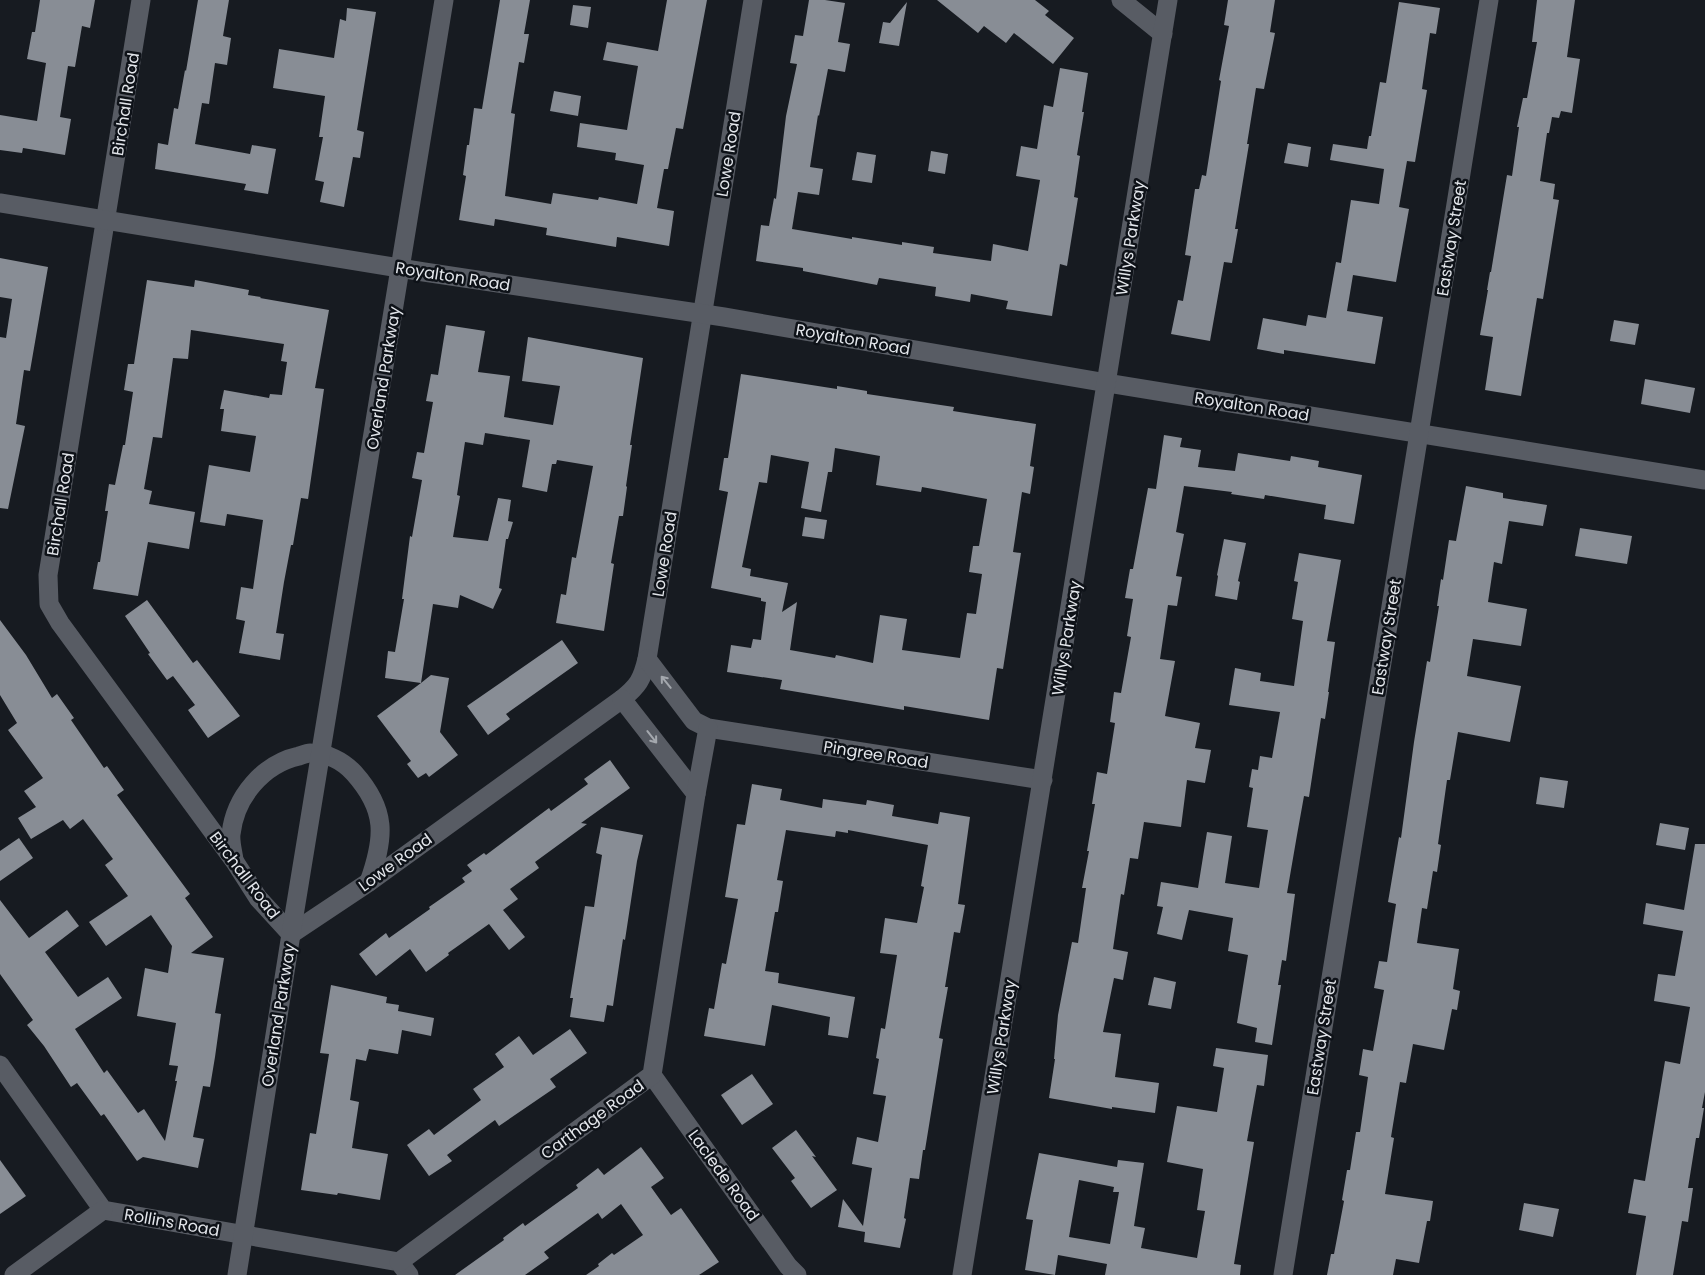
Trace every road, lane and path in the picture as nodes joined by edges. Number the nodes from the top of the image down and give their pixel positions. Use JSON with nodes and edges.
{"nodes":[{"id":1,"x":141,"y":0,"type":"edge"},
{"id":2,"x":444,"y":0,"type":"edge"},
{"id":3,"x":753,"y":0,"type":"edge"},
{"id":4,"x":1121,"y":0,"type":"edge"},
{"id":5,"x":1168,"y":0,"type":"edge"},
{"id":6,"x":1489,"y":0,"type":"edge"},
{"id":7,"x":1163,"y":34,"type":"junction"},
{"id":8,"x":0,"y":203,"type":"edge"},
{"id":9,"x":106,"y":220,"type":"junction"},
{"id":10,"x":401,"y":268,"type":"junction"},
{"id":11,"x":702,"y":314,"type":"junction"},
{"id":12,"x":1107,"y":383,"type":"junction"},
{"id":13,"x":1419,"y":434,"type":"junction"},
{"id":14,"x":1705,"y":480,"type":"edge"},
{"id":15,"x":647,"y":660,"type":"junction"},
{"id":16,"x":622,"y":699,"type":"junction"},
{"id":17,"x":708,"y":728,"type":"junction"},
{"id":18,"x":321,"y":755,"type":"junction"},
{"id":19,"x":1043,"y":780,"type":"junction"},
{"id":20,"x":696,"y":794,"type":"junction"},
{"id":21,"x":235,"y":862,"type":"junction"},
{"id":22,"x":369,"y":882,"type":"junction"},
{"id":23,"x":291,"y":934,"type":"junction"},
{"id":24,"x":0,"y":1065,"type":"edge"},
{"id":25,"x":652,"y":1075,"type":"junction"},
{"id":26,"x":103,"y":1210,"type":"junction"},
{"id":27,"x":244,"y":1234,"type":"junction"},
{"id":28,"x":404,"y":1268,"type":"edge"},
{"id":29,"x":14,"y":1275,"type":"edge"},
{"id":30,"x":237,"y":1275,"type":"edge"},
{"id":31,"x":797,"y":1275,"type":"edge"},
{"id":32,"x":962,"y":1275,"type":"edge"},
{"id":33,"x":1283,"y":1275,"type":"edge"}],
"edges":[{"from":1,"to":9,"type":"street","name":"Birchall Road"},
{"from":2,"to":10,"type":"street","name":"Overland Parkway"},
{"from":3,"to":11,"type":"street","name":"Lowe Road"},
{"from":4,"to":7,"type":"street"},
{"from":5,"to":7,"type":"street","name":"Willys Parkway"},
{"from":6,"to":13,"type":"street","name":"Eastway Street"},
{"from":7,"to":12,"type":"street","name":"Willys Parkway"},
{"from":8,"to":9,"type":"street","name":"Royalton Road"},
{"from":9,"to":10,"type":"street","name":"Royalton Road"},
{"from":9,"to":21,"type":"street","name":"Birchall Road"},
{"from":10,"to":11,"type":"street","name":"Royalton Road"},
{"from":10,"to":18,"type":"street","name":"Overland Parkway"},
{"from":11,"to":12,"type":"street","name":"Royalton Road"},
{"from":11,"to":15,"type":"street","name":"Lowe Road"},
{"from":12,"to":13,"type":"street","name":"Royalton Road"},
{"from":12,"to":19,"type":"street","name":"Willys Parkway"},
{"from":13,"to":14,"type":"street","name":"Royalton Road"},
{"from":13,"to":33,"type":"street","name":"Eastway Street"},
{"from":15,"to":16,"type":"street","name":"Lowe Road"},
{"from":17,"to":15,"type":"street","name":"Pingree Road","one_way":true},
{"from":16,"to":20,"type":"street","one_way":true},
{"from":16,"to":22,"type":"street","name":"Lowe Road"},
{"from":17,"to":19,"type":"street","name":"Pingree Road"},
{"from":17,"to":20,"type":"street"},
{"from":18,"to":21,"type":"street"},
{"from":18,"to":22,"type":"street"},
{"from":18,"to":23,"type":"street","name":"Overland Parkway"},
{"from":19,"to":32,"type":"street","name":"Willys Parkway"},
{"from":20,"to":25,"type":"street","name":"Carthage Road"},
{"from":21,"to":23,"type":"street","name":"Birchall Road"},
{"from":22,"to":23,"type":"street","name":"Lowe Road"},
{"from":23,"to":27,"type":"street","name":"Overland Parkway"},
{"from":24,"to":26,"type":"street","name":"Rollins Road"},
{"from":25,"to":28,"type":"street","name":"Carthage Road"},
{"from":25,"to":31,"type":"street","name":"Laclede Road"},
{"from":26,"to":27,"type":"street","name":"Rollins Road"},
{"from":26,"to":29,"type":"street"},
{"from":27,"to":28,"type":"street","name":"Rollins Road"},
{"from":27,"to":30,"type":"street","name":"Overland Parkway"}]}
